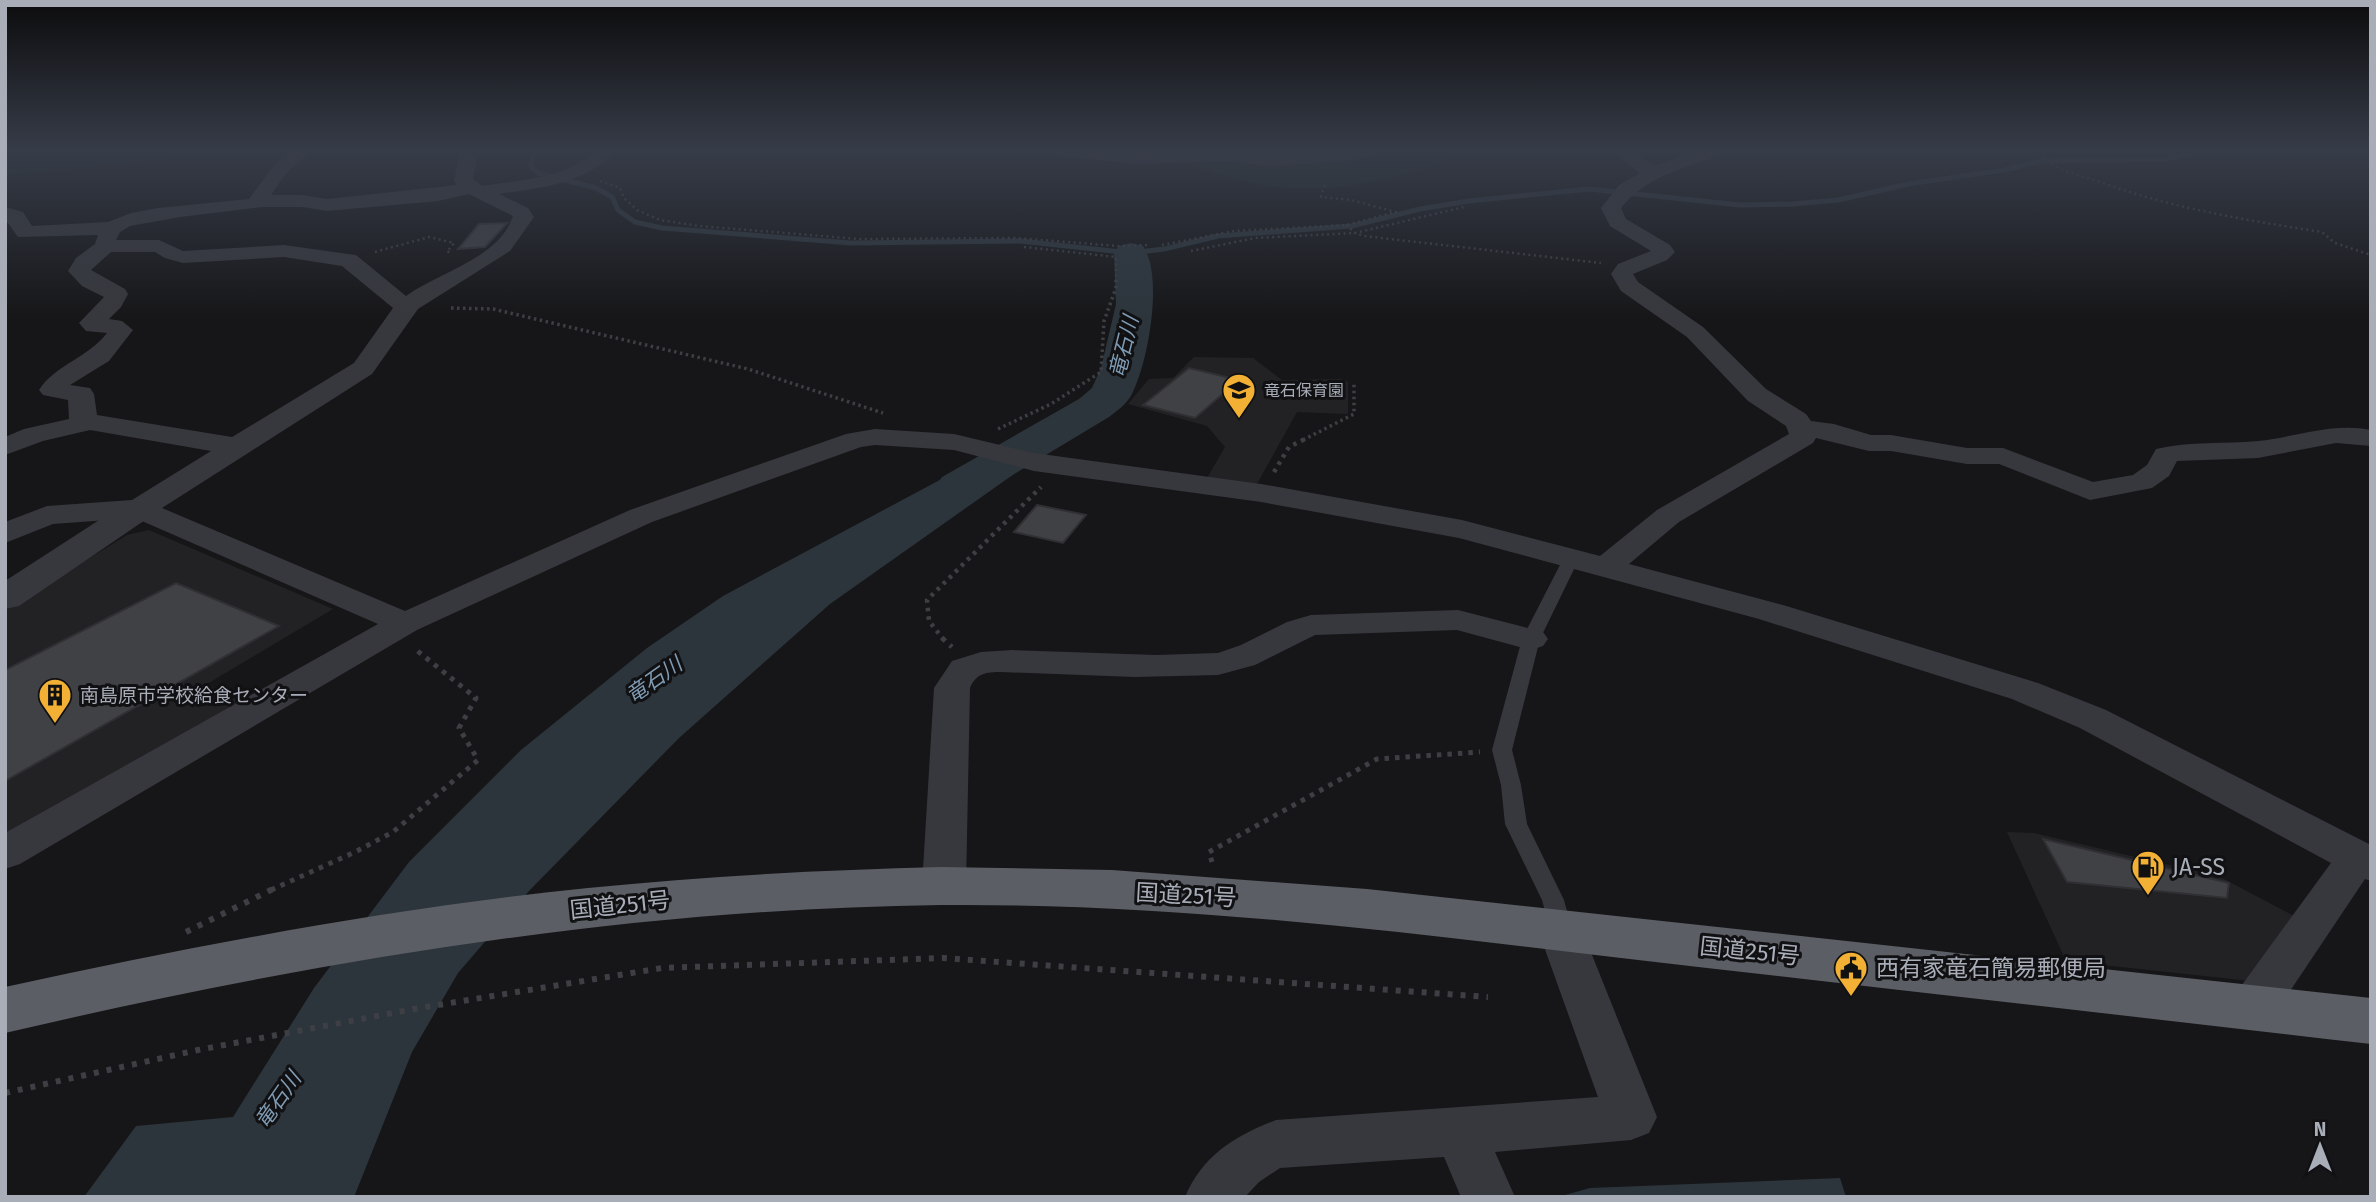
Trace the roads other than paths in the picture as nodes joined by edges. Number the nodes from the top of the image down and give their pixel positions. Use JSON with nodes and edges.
{"nodes":[{"id":1,"x":229,"y":207,"type":"edge"},
{"id":2,"x":511,"y":207,"type":"edge"},
{"id":3,"x":1612,"y":207,"type":"edge"},
{"id":4,"x":5,"y":213,"type":"edge"},
{"id":5,"x":110,"y":237,"type":"junction"},
{"id":6,"x":406,"y":307,"type":"junction"},
{"id":7,"x":90,"y":422,"type":"junction"},
{"id":8,"x":1802,"y":428,"type":"junction"},
{"id":9,"x":2371,"y":438,"type":"edge"},
{"id":10,"x":5,"y":447,"type":"edge"},
{"id":11,"x":239,"y":447,"type":"junction"},
{"id":12,"x":139,"y":509,"type":"junction"},
{"id":13,"x":5,"y":534,"type":"edge"},
{"id":14,"x":1588,"y":564,"type":"junction"},
{"id":15,"x":5,"y":598,"type":"edge"},
{"id":16,"x":398,"y":626,"type":"junction"},
{"id":17,"x":1531,"y":639,"type":"junction"},
{"id":18,"x":5,"y":853,"type":"edge"},
{"id":19,"x":2364,"y":861,"type":"edge"},
{"id":20,"x":944,"y":886,"type":"junction"},
{"id":21,"x":1560,"y":930,"type":"junction"},
{"id":22,"x":2253,"y":1007,"type":"junction"},
{"id":23,"x":5,"y":1010,"type":"edge"},
{"id":24,"x":2371,"y":1021,"type":"edge"},
{"id":25,"x":1460,"y":1132,"type":"junction"},
{"id":26,"x":1212,"y":1197,"type":"edge"},
{"id":27,"x":1488,"y":1197,"type":"edge"}],
"edges":[{"from":1,"to":5,"type":"street"},
{"from":2,"to":6,"type":"street"},
{"from":3,"to":8,"type":"street"},
{"from":4,"to":5,"type":"street"},
{"from":5,"to":6,"type":"street"},
{"from":5,"to":7,"type":"street"},
{"from":6,"to":11,"type":"street"},
{"from":7,"to":10,"type":"street"},
{"from":7,"to":11,"type":"street"},
{"from":8,"to":9,"type":"street"},
{"from":8,"to":14,"type":"street"},
{"from":11,"to":12,"type":"street"},
{"from":12,"to":13,"type":"street"},
{"from":12,"to":15,"type":"street"},
{"from":12,"to":16,"type":"street"},
{"from":14,"to":16,"type":"street"},
{"from":14,"to":17,"type":"lane"},
{"from":14,"to":19,"type":"street"},
{"from":16,"to":18,"type":"street"},
{"from":17,"to":20,"type":"street"},
{"from":17,"to":21,"type":"lane"},
{"from":19,"to":22,"type":"street"},
{"from":20,"to":21,"type":"highway","name":"国道251号"},
{"from":20,"to":23,"type":"highway","name":"国道251号"},
{"from":21,"to":22,"type":"highway","name":"国道251号"},
{"from":21,"to":25,"type":"street"},
{"from":22,"to":24,"type":"highway","name":"国道251号"},
{"from":25,"to":26,"type":"street"},
{"from":25,"to":27,"type":"street"}]}
